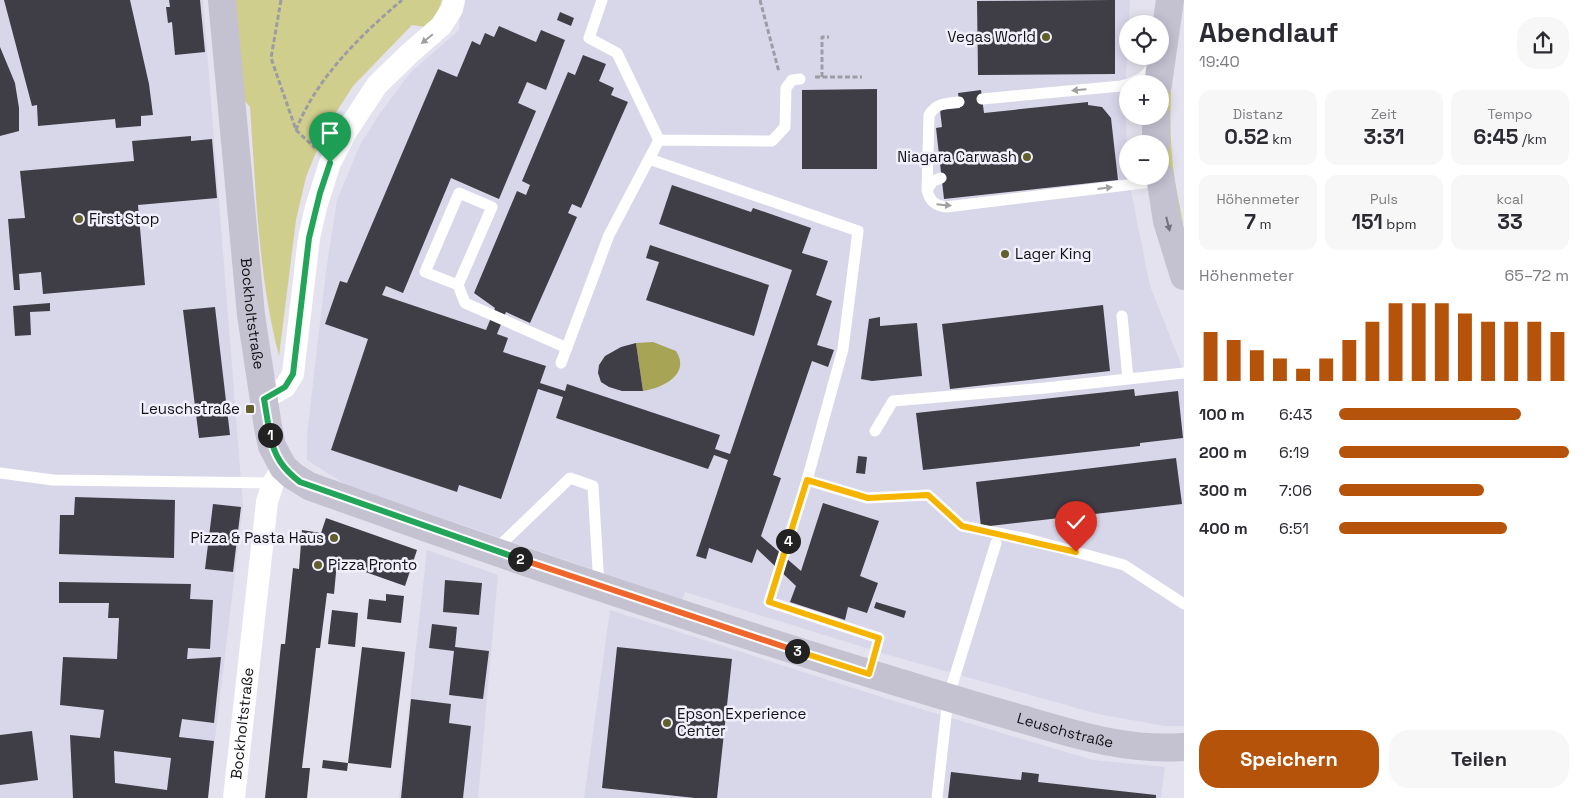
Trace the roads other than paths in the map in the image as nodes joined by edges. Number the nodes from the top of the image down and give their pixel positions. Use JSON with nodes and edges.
{"nodes":[{"id":1,"x":222,"y":0,"type":"edge"},
{"id":2,"x":454,"y":0,"type":"edge"},
{"id":3,"x":602,"y":0,"type":"edge"},
{"id":4,"x":1170,"y":0,"type":"edge"},
{"id":5,"x":1159,"y":72,"type":"edge"},
{"id":6,"x":800,"y":79,"type":"road end"},
{"id":7,"x":1119,"y":86,"type":"edge"},
{"id":8,"x":982,"y":99,"type":"dead end"},
{"id":9,"x":959,"y":102,"type":"dead end"},
{"id":10,"x":659,"y":140,"type":"junction"},
{"id":11,"x":649,"y":159,"type":"junction"},
{"id":12,"x":941,"y":178,"type":"dead end"},
{"id":13,"x":1119,"y":184,"type":"edge"},
{"id":14,"x":1161,"y":185,"type":"edge"},
{"id":15,"x":927,"y":190,"type":"junction"},
{"id":16,"x":1184,"y":276,"type":"edge"},
{"id":17,"x":458,"y":286,"type":"junction"},
{"id":18,"x":1122,"y":316,"type":"dead end"},
{"id":19,"x":567,"y":348,"type":"junction"},
{"id":20,"x":561,"y":363,"type":"dead end"},
{"id":21,"x":1184,"y":372,"type":"edge"},
{"id":22,"x":1128,"y":379,"type":"junction"},
{"id":23,"x":264,"y":399,"type":"junction"},
{"id":24,"x":875,"y":431,"type":"dead end"},
{"id":25,"x":0,"y":473,"type":"edge"},
{"id":26,"x":278,"y":475,"type":"junction"},
{"id":27,"x":807,"y":480,"type":"junction"},
{"id":28,"x":996,"y":543,"type":"dead end"},
{"id":29,"x":494,"y":551,"type":"junction"},
{"id":30,"x":599,"y":586,"type":"junction"},
{"id":31,"x":1184,"y":604,"type":"edge"},
{"id":32,"x":869,"y":674,"type":"junction"},
{"id":33,"x":948,"y":698,"type":"junction"},
{"id":34,"x":1184,"y":747,"type":"edge"},
{"id":35,"x":234,"y":798,"type":"edge"},
{"id":36,"x":937,"y":798,"type":"edge"}],
"edges":[{"from":1,"to":23,"type":"street","name":"Bockholtstraße"},
{"from":2,"to":23,"type":"street","one_way":true},
{"from":3,"to":10,"type":"lane"},
{"from":4,"to":5,"type":"street"},
{"from":6,"to":10,"type":"lane"},
{"from":7,"to":8,"type":"lane","one_way":true},
{"from":9,"to":15,"type":"lane"},
{"from":10,"to":11,"type":"lane"},
{"from":11,"to":19,"type":"lane"},
{"from":11,"to":27,"type":"lane"},
{"from":12,"to":15,"type":"lane"},
{"from":15,"to":13,"type":"lane","one_way":true},
{"from":14,"to":16,"type":"street","one_way":true},
{"from":17,"to":17,"type":"lane"},
{"from":17,"to":19,"type":"lane"},
{"from":18,"to":22,"type":"lane"},
{"from":19,"to":20,"type":"lane"},
{"from":21,"to":22,"type":"lane"},
{"from":22,"to":24,"type":"lane"},
{"from":23,"to":26,"type":"street","name":"Bockholtstraße"},
{"from":25,"to":26,"type":"lane"},
{"from":26,"to":29,"type":"street","name":"Leuschstraße"},
{"from":26,"to":35,"type":"street","name":"Bockholtstraße"},
{"from":27,"to":31,"type":"lane"},
{"from":27,"to":32,"type":"lane"},
{"from":28,"to":33,"type":"lane"},
{"from":29,"to":30,"type":"street","name":"Leuschstraße"},
{"from":29,"to":30,"type":"lane"},
{"from":30,"to":32,"type":"street","name":"Leuschstraße"},
{"from":32,"to":33,"type":"street","name":"Leuschstraße"},
{"from":33,"to":34,"type":"street","name":"Leuschstraße"},
{"from":33,"to":36,"type":"lane"}]}
